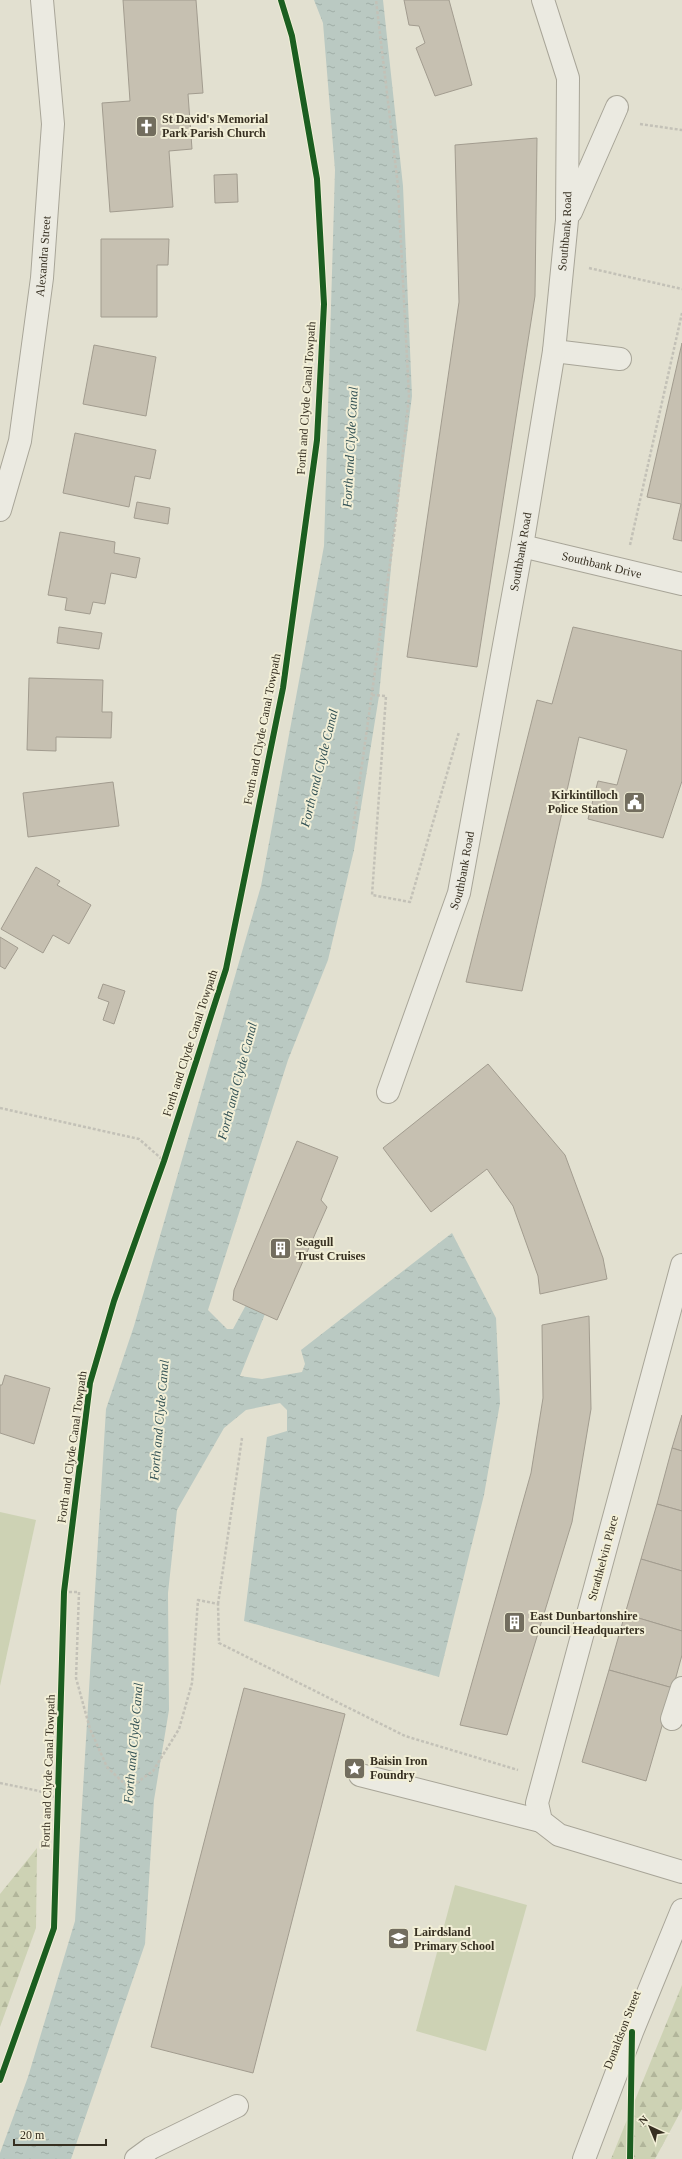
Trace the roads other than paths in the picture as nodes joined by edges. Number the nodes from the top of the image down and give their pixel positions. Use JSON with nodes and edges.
{"nodes":[{"id":1,"x":42,"y":0,"type":"edge"},
{"id":2,"x":543,"y":0,"type":"edge"},
{"id":3,"x":614,"y":113,"type":"road end"},
{"id":4,"x":567,"y":220,"type":"junction"},
{"id":5,"x":554,"y":350,"type":"junction"},
{"id":6,"x":620,"y":359,"type":"dead end"},
{"id":7,"x":0,"y":510,"type":"edge"},
{"id":8,"x":522,"y":546,"type":"junction"},
{"id":9,"x":682,"y":584,"type":"edge"},
{"id":10,"x":388,"y":1092,"type":"dead end"},
{"id":11,"x":682,"y":1266,"type":"edge"},
{"id":12,"x":682,"y":1688,"type":"edge"},
{"id":13,"x":672,"y":1719,"type":"dead end"},
{"id":14,"x":360,"y":1775,"type":"dead end"},
{"id":15,"x":541,"y":1822,"type":"junction"},
{"id":16,"x":682,"y":1872,"type":"edge"},
{"id":17,"x":682,"y":1910,"type":"edge"},
{"id":18,"x":237,"y":2106,"type":"dead end"},
{"id":19,"x":136,"y":2159,"type":"edge"},
{"id":20,"x":584,"y":2159,"type":"edge"}],
"edges":[{"from":1,"to":7,"type":"street","name":"Alexandra Street"},
{"from":2,"to":4,"type":"street","name":"Southbank Road"},
{"from":3,"to":4,"type":"street"},
{"from":4,"to":5,"type":"street","name":"Southbank Road"},
{"from":5,"to":6,"type":"street"},
{"from":5,"to":8,"type":"street","name":"Southbank Road"},
{"from":8,"to":9,"type":"street","name":"Southbank Drive"},
{"from":8,"to":10,"type":"street","name":"Southbank Road"},
{"from":11,"to":15,"type":"street","name":"Strathkelvin Place"},
{"from":12,"to":13,"type":"street"},
{"from":14,"to":15,"type":"street"},
{"from":15,"to":16,"type":"street"},
{"from":17,"to":20,"type":"street","name":"Donaldson Street"},
{"from":18,"to":19,"type":"street"}]}
